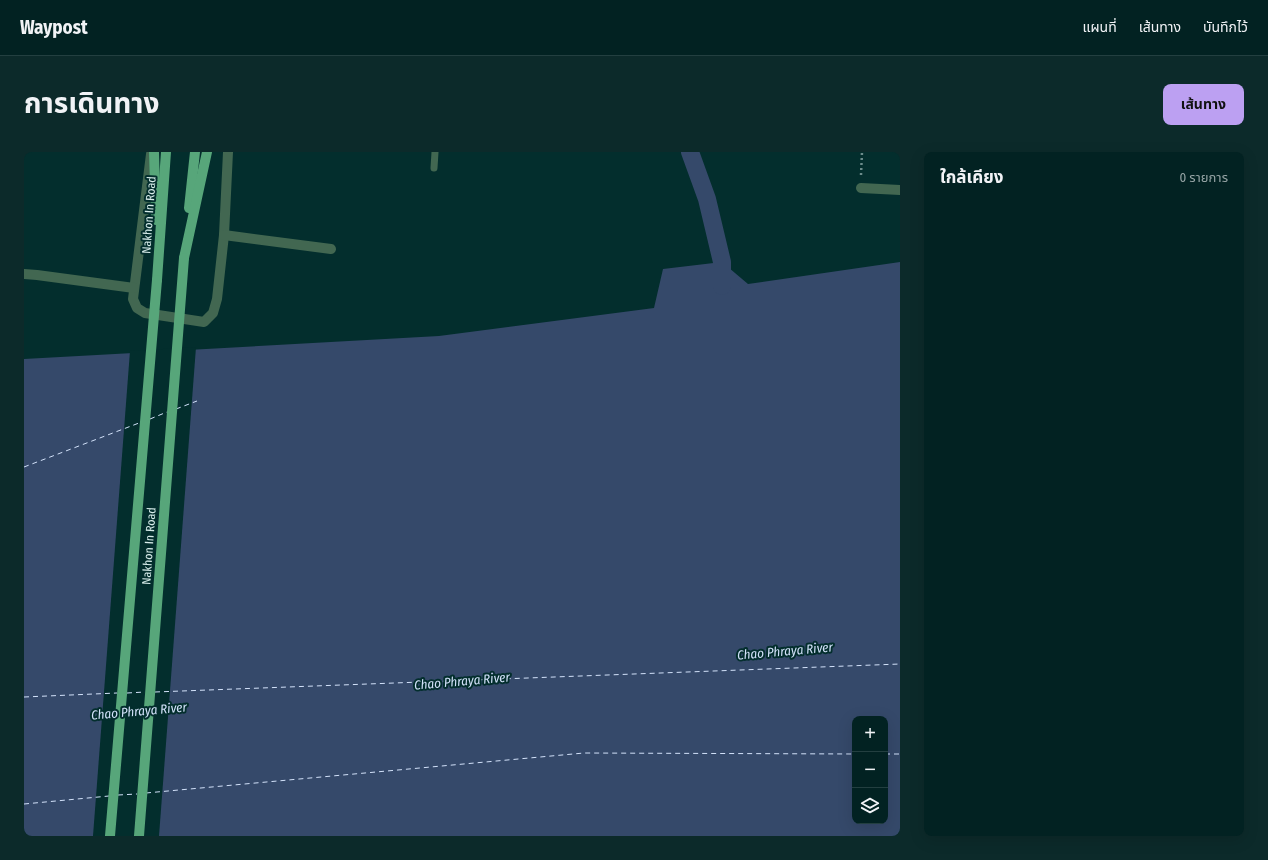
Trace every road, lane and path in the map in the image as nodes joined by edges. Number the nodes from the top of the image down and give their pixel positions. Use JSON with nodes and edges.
{"nodes":[{"id":1,"x":153,"y":152,"type":"edge"},
{"id":2,"x":166,"y":152,"type":"edge"},
{"id":3,"x":195,"y":152,"type":"edge"},
{"id":4,"x":207,"y":152,"type":"edge"},
{"id":5,"x":228,"y":152,"type":"edge"},
{"id":6,"x":435,"y":152,"type":"edge"},
{"id":7,"x":862,"y":152,"type":"edge"},
{"id":8,"x":434,"y":168,"type":"dead end"},
{"id":9,"x":861,"y":188,"type":"joint"},
{"id":10,"x":900,"y":190,"type":"edge"},
{"id":11,"x":224,"y":235,"type":"junction"},
{"id":12,"x":331,"y":249,"type":"dead end"},
{"id":13,"x":184,"y":258,"type":"junction"},
{"id":14,"x":24,"y":274,"type":"edge"},
{"id":15,"x":157,"y":280,"type":"junction"},
{"id":16,"x":134,"y":288,"type":"junction"},
{"id":17,"x":110,"y":836,"type":"edge"},
{"id":18,"x":139,"y":836,"type":"edge"}],
"edges":[{"from":1,"to":15,"type":"main road","name":"Nakhon In Road"},
{"from":1,"to":16,"type":"street"},
{"from":2,"to":15,"type":"main road","name":"Nakhon In Road"},
{"from":3,"to":13,"type":"main road","name":"Nakhon In Road"},
{"from":4,"to":13,"type":"main road","name":"Nakhon In Road"},
{"from":5,"to":11,"type":"street"},
{"from":6,"to":8,"type":"lane"},
{"from":7,"to":9,"type":"path"},
{"from":9,"to":10,"type":"street"},
{"from":11,"to":12,"type":"street"},
{"from":11,"to":16,"type":"street"},
{"from":13,"to":18,"type":"main road","name":"Nakhon In Road","bridge":true},
{"from":14,"to":16,"type":"street"},
{"from":15,"to":17,"type":"main road","name":"Nakhon In Road","bridge":true}]}
